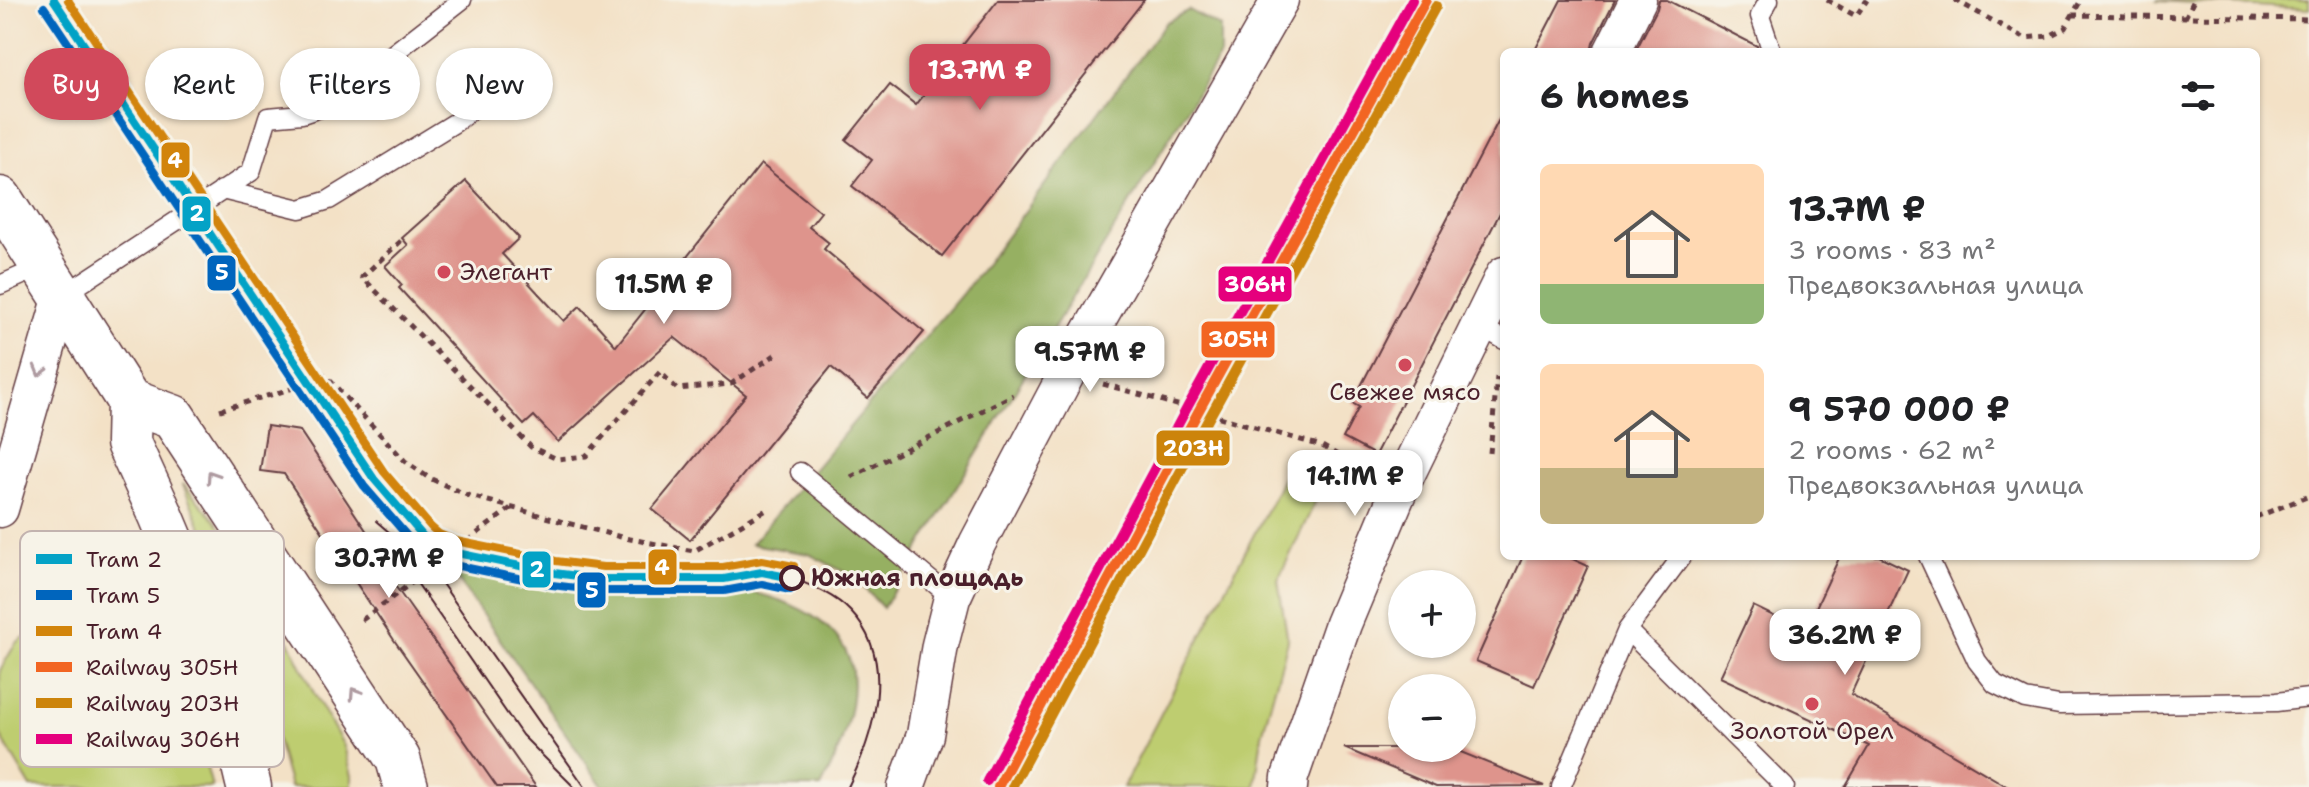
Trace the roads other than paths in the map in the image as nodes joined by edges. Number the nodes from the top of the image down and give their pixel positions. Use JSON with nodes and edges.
{"nodes":[{"id":1,"x":462,"y":0,"type":"edge"},
{"id":2,"x":1279,"y":0,"type":"edge"},
{"id":3,"x":1638,"y":0,"type":"edge"},
{"id":4,"x":1769,"y":0,"type":"edge"},
{"id":5,"x":1614,"y":48,"type":"edge"},
{"id":6,"x":1771,"y":48,"type":"edge"},
{"id":7,"x":459,"y":120,"type":"edge"},
{"id":8,"x":222,"y":190,"type":"junction"},
{"id":9,"x":0,"y":199,"type":"edge"},
{"id":10,"x":52,"y":281,"type":"junction"},
{"id":11,"x":0,"y":285,"type":"edge"},
{"id":12,"x":1500,"y":302,"type":"edge"},
{"id":13,"x":1495,"y":335,"type":"edge"},
{"id":14,"x":129,"y":401,"type":"junction"},
{"id":15,"x":800,"y":472,"type":"dead end"},
{"id":16,"x":0,"y":509,"type":"edge"},
{"id":17,"x":168,"y":531,"type":"edge"},
{"id":18,"x":244,"y":531,"type":"edge"},
{"id":19,"x":1679,"y":560,"type":"edge"},
{"id":20,"x":1930,"y":560,"type":"edge"},
{"id":21,"x":284,"y":594,"type":"edge"},
{"id":22,"x":952,"y":598,"type":"junction"},
{"id":23,"x":1627,"y":630,"type":"junction"},
{"id":24,"x":2309,"y":698,"type":"edge"},
{"id":25,"x":244,"y":767,"type":"edge"},
{"id":26,"x":399,"y":778,"type":"edge"},
{"id":27,"x":249,"y":787,"type":"edge"},
{"id":28,"x":906,"y":787,"type":"edge"},
{"id":29,"x":1289,"y":787,"type":"edge"},
{"id":30,"x":1561,"y":787,"type":"edge"},
{"id":31,"x":1785,"y":787,"type":"edge"}],
"edges":[{"from":1,"to":8,"type":"lane"},
{"from":2,"to":22,"type":"street"},
{"from":3,"to":5,"type":"street"},
{"from":4,"to":6,"type":"lane"},
{"from":7,"to":8,"type":"lane"},
{"from":8,"to":10,"type":"lane"},
{"from":9,"to":10,"type":"main road"},
{"from":10,"to":11,"type":"lane"},
{"from":10,"to":14,"type":"main road"},
{"from":10,"to":16,"type":"street","one_way":true},
{"from":12,"to":13,"type":"street"},
{"from":13,"to":29,"type":"street"},
{"from":14,"to":17,"type":"main road"},
{"from":18,"to":14,"type":"main road","one_way":true},
{"from":15,"to":22,"type":"lane"},
{"from":19,"to":23,"type":"lane"},
{"from":20,"to":24,"type":"lane"},
{"from":26,"to":21,"type":"main road","one_way":true},
{"from":22,"to":28,"type":"street"},
{"from":23,"to":30,"type":"lane"},
{"from":23,"to":31,"type":"lane"},
{"from":25,"to":27,"type":"main road"}]}
